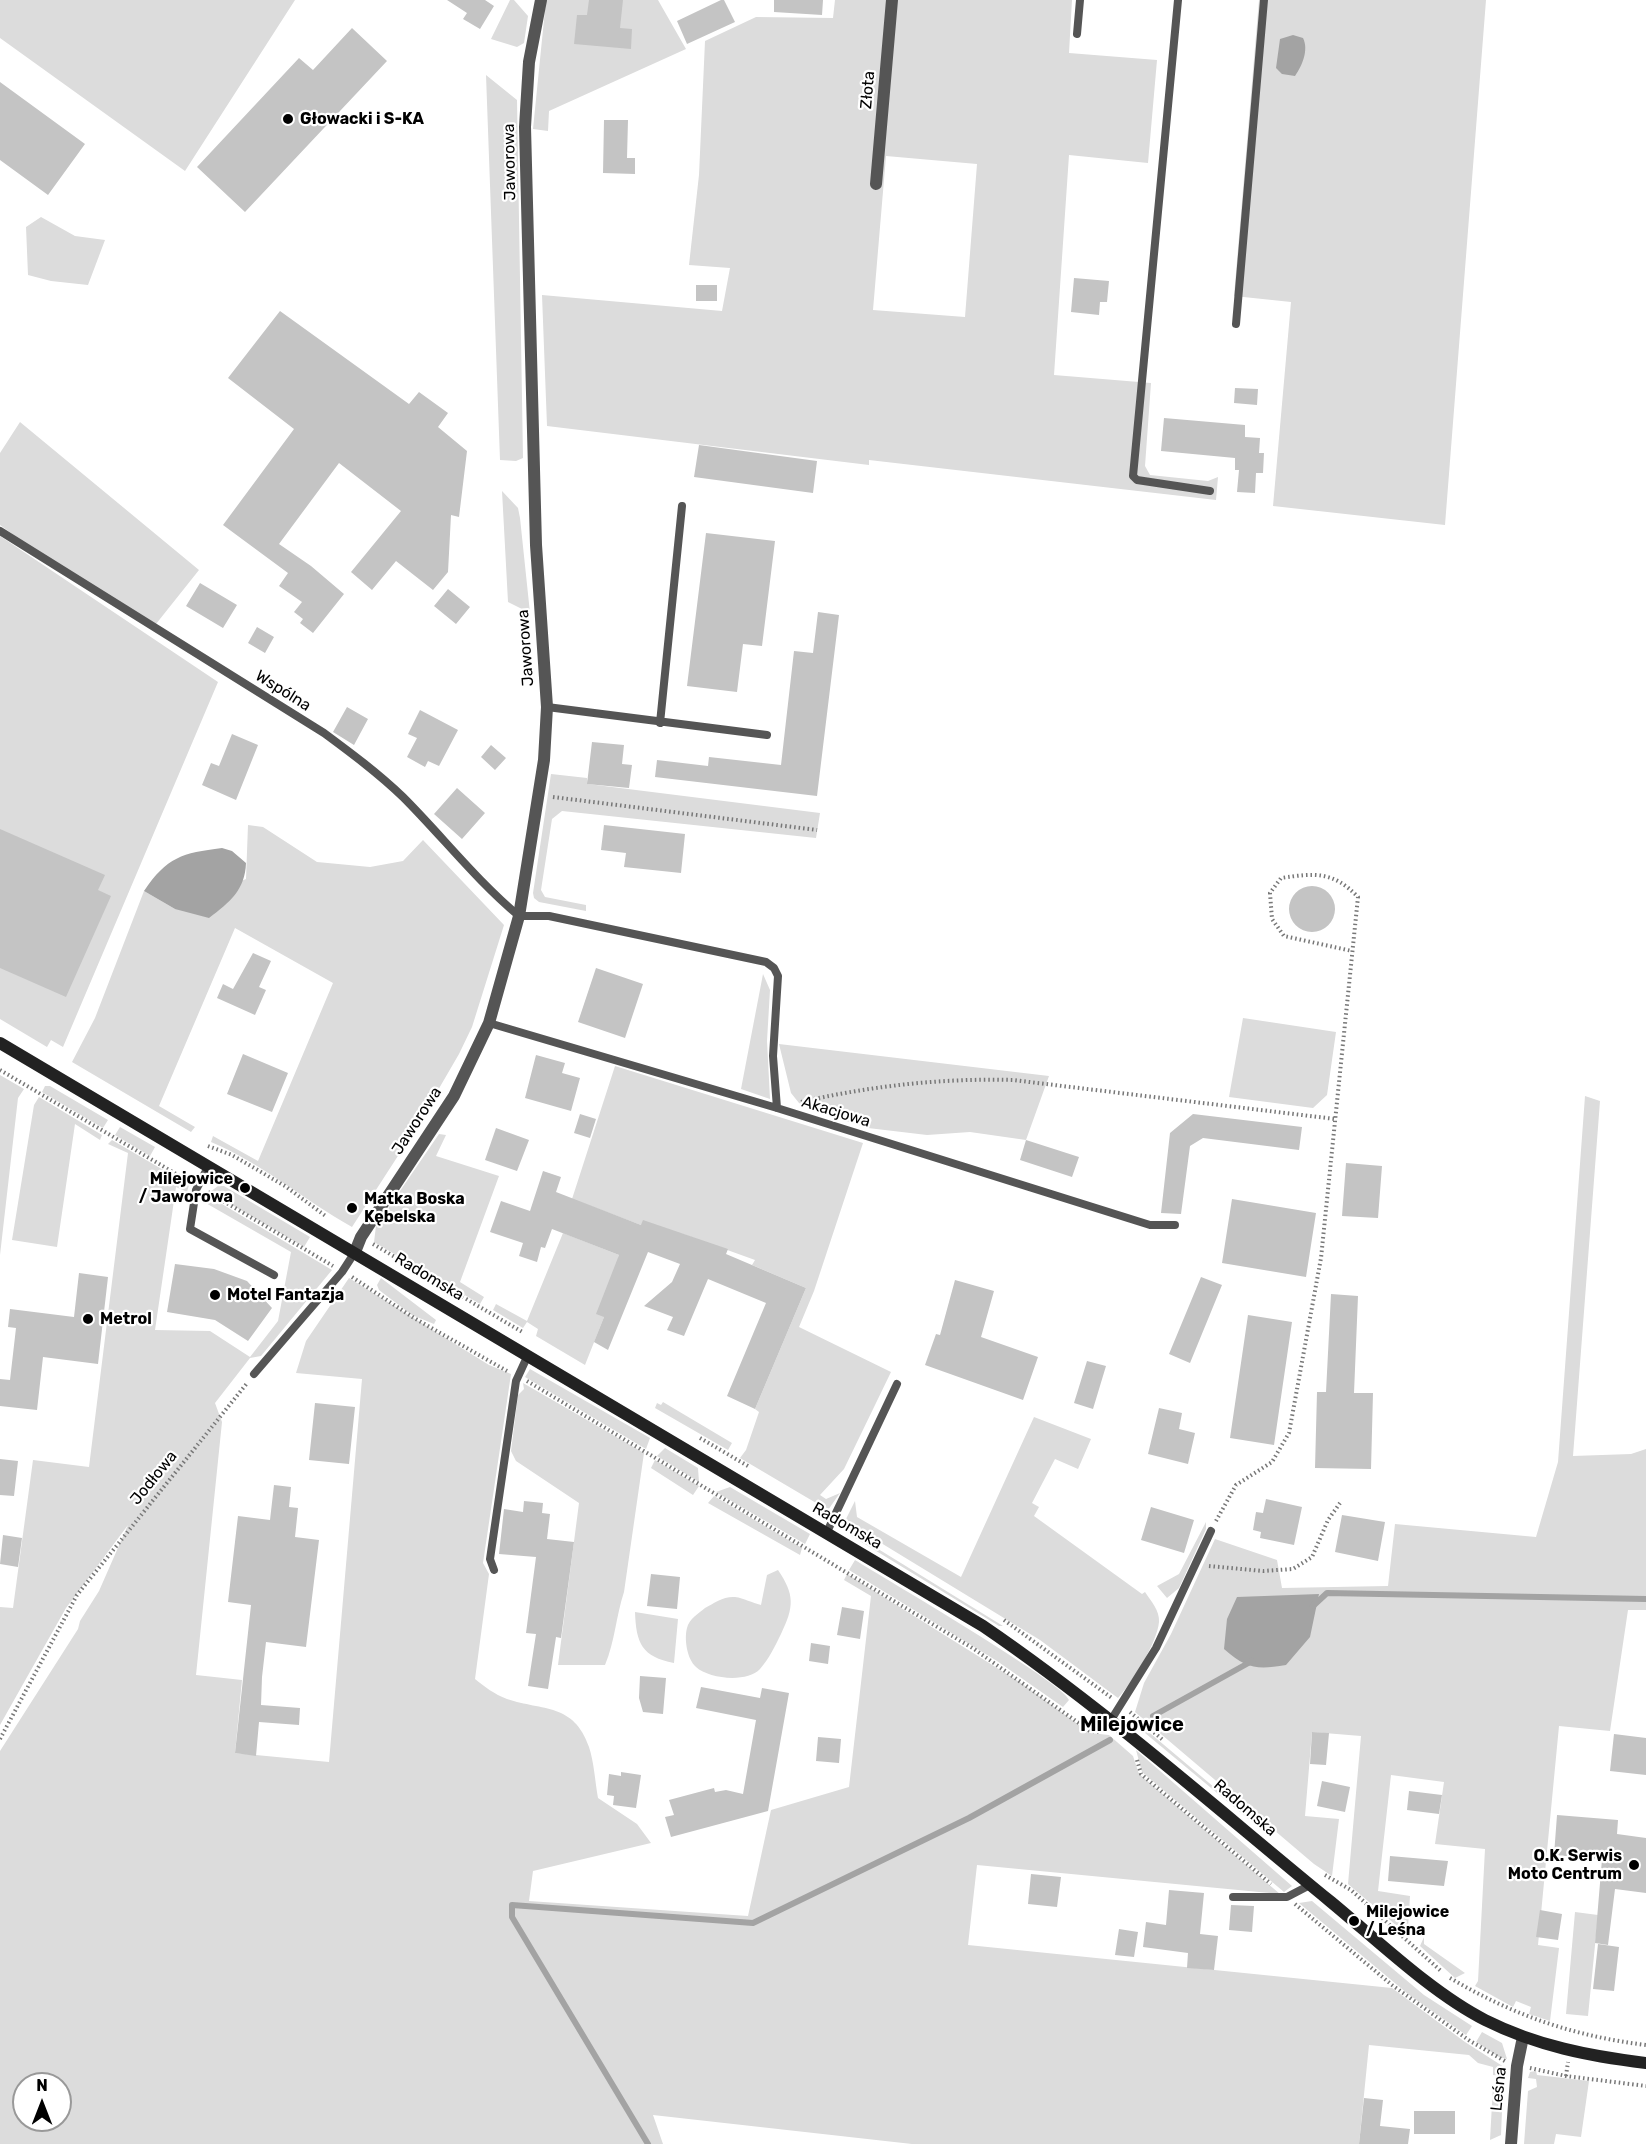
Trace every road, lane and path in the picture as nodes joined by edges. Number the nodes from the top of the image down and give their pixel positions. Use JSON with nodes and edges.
{"nodes":[{"id":1,"x":541,"y":0,"type":"edge"},
{"id":2,"x":892,"y":0,"type":"edge"},
{"id":3,"x":1080,"y":0,"type":"edge"},
{"id":4,"x":1178,"y":0,"type":"edge"},
{"id":5,"x":1264,"y":0,"type":"edge"},
{"id":6,"x":1077,"y":34,"type":"dead end"},
{"id":7,"x":876,"y":184,"type":"dead end"},
{"id":8,"x":1236,"y":324,"type":"dead end"},
{"id":9,"x":1210,"y":491,"type":"dead end"},
{"id":10,"x":682,"y":506,"type":"dead end"},
{"id":11,"x":0,"y":531,"type":"edge"},
{"id":12,"x":547,"y":707,"type":"junction"},
{"id":13,"x":660,"y":723,"type":"junction"},
{"id":14,"x":767,"y":735,"type":"dead end"},
{"id":15,"x":538,"y":795,"type":"junction"},
{"id":16,"x":817,"y":830,"type":"dead end"},
{"id":17,"x":519,"y":916,"type":"junction"},
{"id":18,"x":1352,"y":951,"type":"junction"},
{"id":19,"x":489,"y":1023,"type":"junction"},
{"id":20,"x":0,"y":1043,"type":"edge"},
{"id":21,"x":0,"y":1070,"type":"edge"},
{"id":22,"x":777,"y":1108,"type":"junction"},
{"id":23,"x":1335,"y":1119,"type":"junction"},
{"id":24,"x":210,"y":1148,"type":"dead end"},
{"id":25,"x":208,"y":1167,"type":"junction"},
{"id":26,"x":198,"y":1186,"type":"junction"},
{"id":27,"x":314,"y":1208,"type":"dead end"},
{"id":28,"x":1175,"y":1225,"type":"dead end"},
{"id":29,"x":355,"y":1252,"type":"junction"},
{"id":30,"x":342,"y":1272,"type":"junction"},
{"id":31,"x":274,"y":1275,"type":"dead end"},
{"id":32,"x":528,"y":1355,"type":"junction"},
{"id":33,"x":254,"y":1374,"type":"joint"},
{"id":34,"x":518,"y":1376,"type":"junction"},
{"id":35,"x":897,"y":1384,"type":"dead end"},
{"id":36,"x":1340,"y":1503,"type":"dead end"},
{"id":37,"x":1212,"y":1531,"type":"joint"},
{"id":38,"x":826,"y":1534,"type":"junction"},
{"id":39,"x":1196,"y":1566,"type":"junction"},
{"id":40,"x":494,"y":1570,"type":"dead end"},
{"id":41,"x":1111,"y":1720,"type":"junction"},
{"id":42,"x":1111,"y":1733,"type":"dead end"},
{"id":43,"x":0,"y":1739,"type":"edge"},
{"id":44,"x":1135,"y":1752,"type":"dead end"},
{"id":45,"x":1310,"y":1885,"type":"junction"},
{"id":46,"x":1233,"y":1897,"type":"dead end"},
{"id":47,"x":1287,"y":1898,"type":"junction"},
{"id":48,"x":1529,"y":2018,"type":"dead end"},
{"id":49,"x":1473,"y":2036,"type":"dead end"},
{"id":50,"x":1523,"y":2037,"type":"junction"},
{"id":51,"x":1470,"y":2041,"type":"junction"},
{"id":52,"x":1646,"y":2045,"type":"edge"},
{"id":53,"x":1646,"y":2062,"type":"edge"},
{"id":54,"x":1517,"y":2066,"type":"junction"},
{"id":55,"x":1646,"y":2086,"type":"edge"},
{"id":56,"x":1511,"y":2144,"type":"edge"}],
"edges":[{"from":1,"to":12,"type":"street","name":"Jaworowa"},
{"from":2,"to":7,"type":"street","name":"Złota"},
{"from":3,"to":6,"type":"lane"},
{"from":4,"to":9,"type":"lane"},
{"from":5,"to":8,"type":"lane"},
{"from":10,"to":13,"type":"lane"},
{"from":11,"to":17,"type":"lane","name":"Wspólna"},
{"from":12,"to":13,"type":"lane"},
{"from":12,"to":15,"type":"street","name":"Jaworowa"},
{"from":13,"to":14,"type":"lane"},
{"from":15,"to":16,"type":"path"},
{"from":15,"to":17,"type":"street","name":"Jaworowa"},
{"from":17,"to":19,"type":"street","name":"Jaworowa"},
{"from":17,"to":22,"type":"lane"},
{"from":18,"to":18,"type":"path"},
{"from":18,"to":23,"type":"path"},
{"from":19,"to":22,"type":"lane","name":"Akacjowa"},
{"from":19,"to":29,"type":"street","name":"Jaworowa"},
{"from":20,"to":25,"type":"main road","name":"Radomska"},
{"from":21,"to":26,"type":"path"},
{"from":22,"to":23,"type":"path"},
{"from":22,"to":28,"type":"lane","name":"Akacjowa"},
{"from":23,"to":37,"type":"path"},
{"from":24,"to":27,"type":"path"},
{"from":25,"to":26,"type":"lane"},
{"from":25,"to":29,"type":"main road","name":"Radomska"},
{"from":26,"to":30,"type":"path"},
{"from":26,"to":31,"type":"lane"},
{"from":29,"to":30,"type":"lane"},
{"from":29,"to":32,"type":"main road","name":"Radomska"},
{"from":30,"to":33,"type":"lane"},
{"from":30,"to":34,"type":"path"},
{"from":32,"to":34,"type":"lane"},
{"from":32,"to":38,"type":"main road","name":"Radomska"},
{"from":33,"to":43,"type":"path","name":"Jodłowa"},
{"from":34,"to":40,"type":"lane"},
{"from":34,"to":42,"type":"path"},
{"from":35,"to":38,"type":"lane"},
{"from":36,"to":39,"type":"path"},
{"from":37,"to":39,"type":"lane"},
{"from":38,"to":41,"type":"main road","name":"Radomska"},
{"from":39,"to":41,"type":"lane"},
{"from":41,"to":45,"type":"main road","name":"Radomska"},
{"from":44,"to":47,"type":"path"},
{"from":45,"to":47,"type":"lane"},
{"from":45,"to":50,"type":"main road","name":"Radomska"},
{"from":46,"to":47,"type":"lane"},
{"from":47,"to":51,"type":"path"},
{"from":48,"to":52,"type":"path"},
{"from":49,"to":51,"type":"path"},
{"from":50,"to":53,"type":"main road","name":"Radomska"},
{"from":50,"to":54,"type":"street","name":"Leśna"},
{"from":51,"to":54,"type":"path"},
{"from":54,"to":55,"type":"path"},
{"from":54,"to":56,"type":"street","name":"Leśna"}]}
